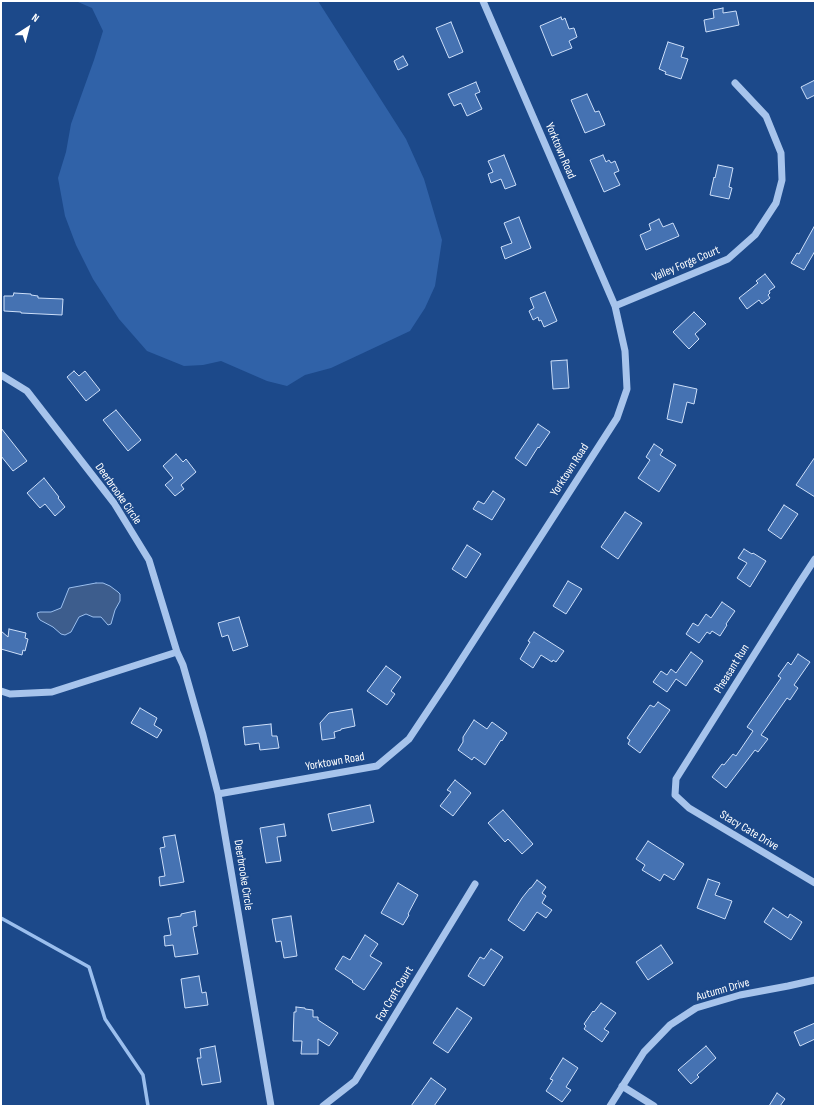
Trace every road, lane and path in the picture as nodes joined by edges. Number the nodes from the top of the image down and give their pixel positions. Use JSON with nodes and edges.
{"nodes":[{"id":1,"x":483,"y":1,"type":"edge"},
{"id":2,"x":735,"y":83,"type":"dead end"},
{"id":3,"x":615,"y":306,"type":"junction"},
{"id":4,"x":1,"y":374,"type":"edge"},
{"id":5,"x":815,"y":559,"type":"edge"},
{"id":6,"x":177,"y":652,"type":"junction"},
{"id":7,"x":1,"y":691,"type":"edge"},
{"id":8,"x":218,"y":794,"type":"junction"},
{"id":9,"x":675,"y":795,"type":"joint"},
{"id":10,"x":815,"y":883,"type":"edge"},
{"id":11,"x":475,"y":884,"type":"dead end"},
{"id":12,"x":815,"y":980,"type":"edge"},
{"id":13,"x":622,"y":1086,"type":"junction"},
{"id":14,"x":271,"y":1106,"type":"edge"},
{"id":15,"x":323,"y":1106,"type":"edge"},
{"id":16,"x":610,"y":1106,"type":"edge"},
{"id":17,"x":654,"y":1106,"type":"edge"}],
"edges":[{"from":1,"to":3,"type":"street","name":"Yorktown Road"},
{"from":2,"to":3,"type":"street","name":"Valley Forge Court"},
{"from":3,"to":8,"type":"street","name":"Yorktown Road"},
{"from":4,"to":6,"type":"street","name":"Deerbrooke Circle"},
{"from":5,"to":9,"type":"street","name":"Pheasant Run"},
{"from":6,"to":7,"type":"street"},
{"from":6,"to":8,"type":"street","name":"Deerbrooke Circle"},
{"from":8,"to":14,"type":"street","name":"Deerbrooke Circle"},
{"from":9,"to":10,"type":"street","name":"Stacy Cate Drive"},
{"from":11,"to":15,"type":"street","name":"Fox Croft Court"},
{"from":12,"to":13,"type":"street","name":"Autumn Drive"},
{"from":13,"to":16,"type":"street","name":"Autumn Drive"},
{"from":13,"to":17,"type":"street"}]}
